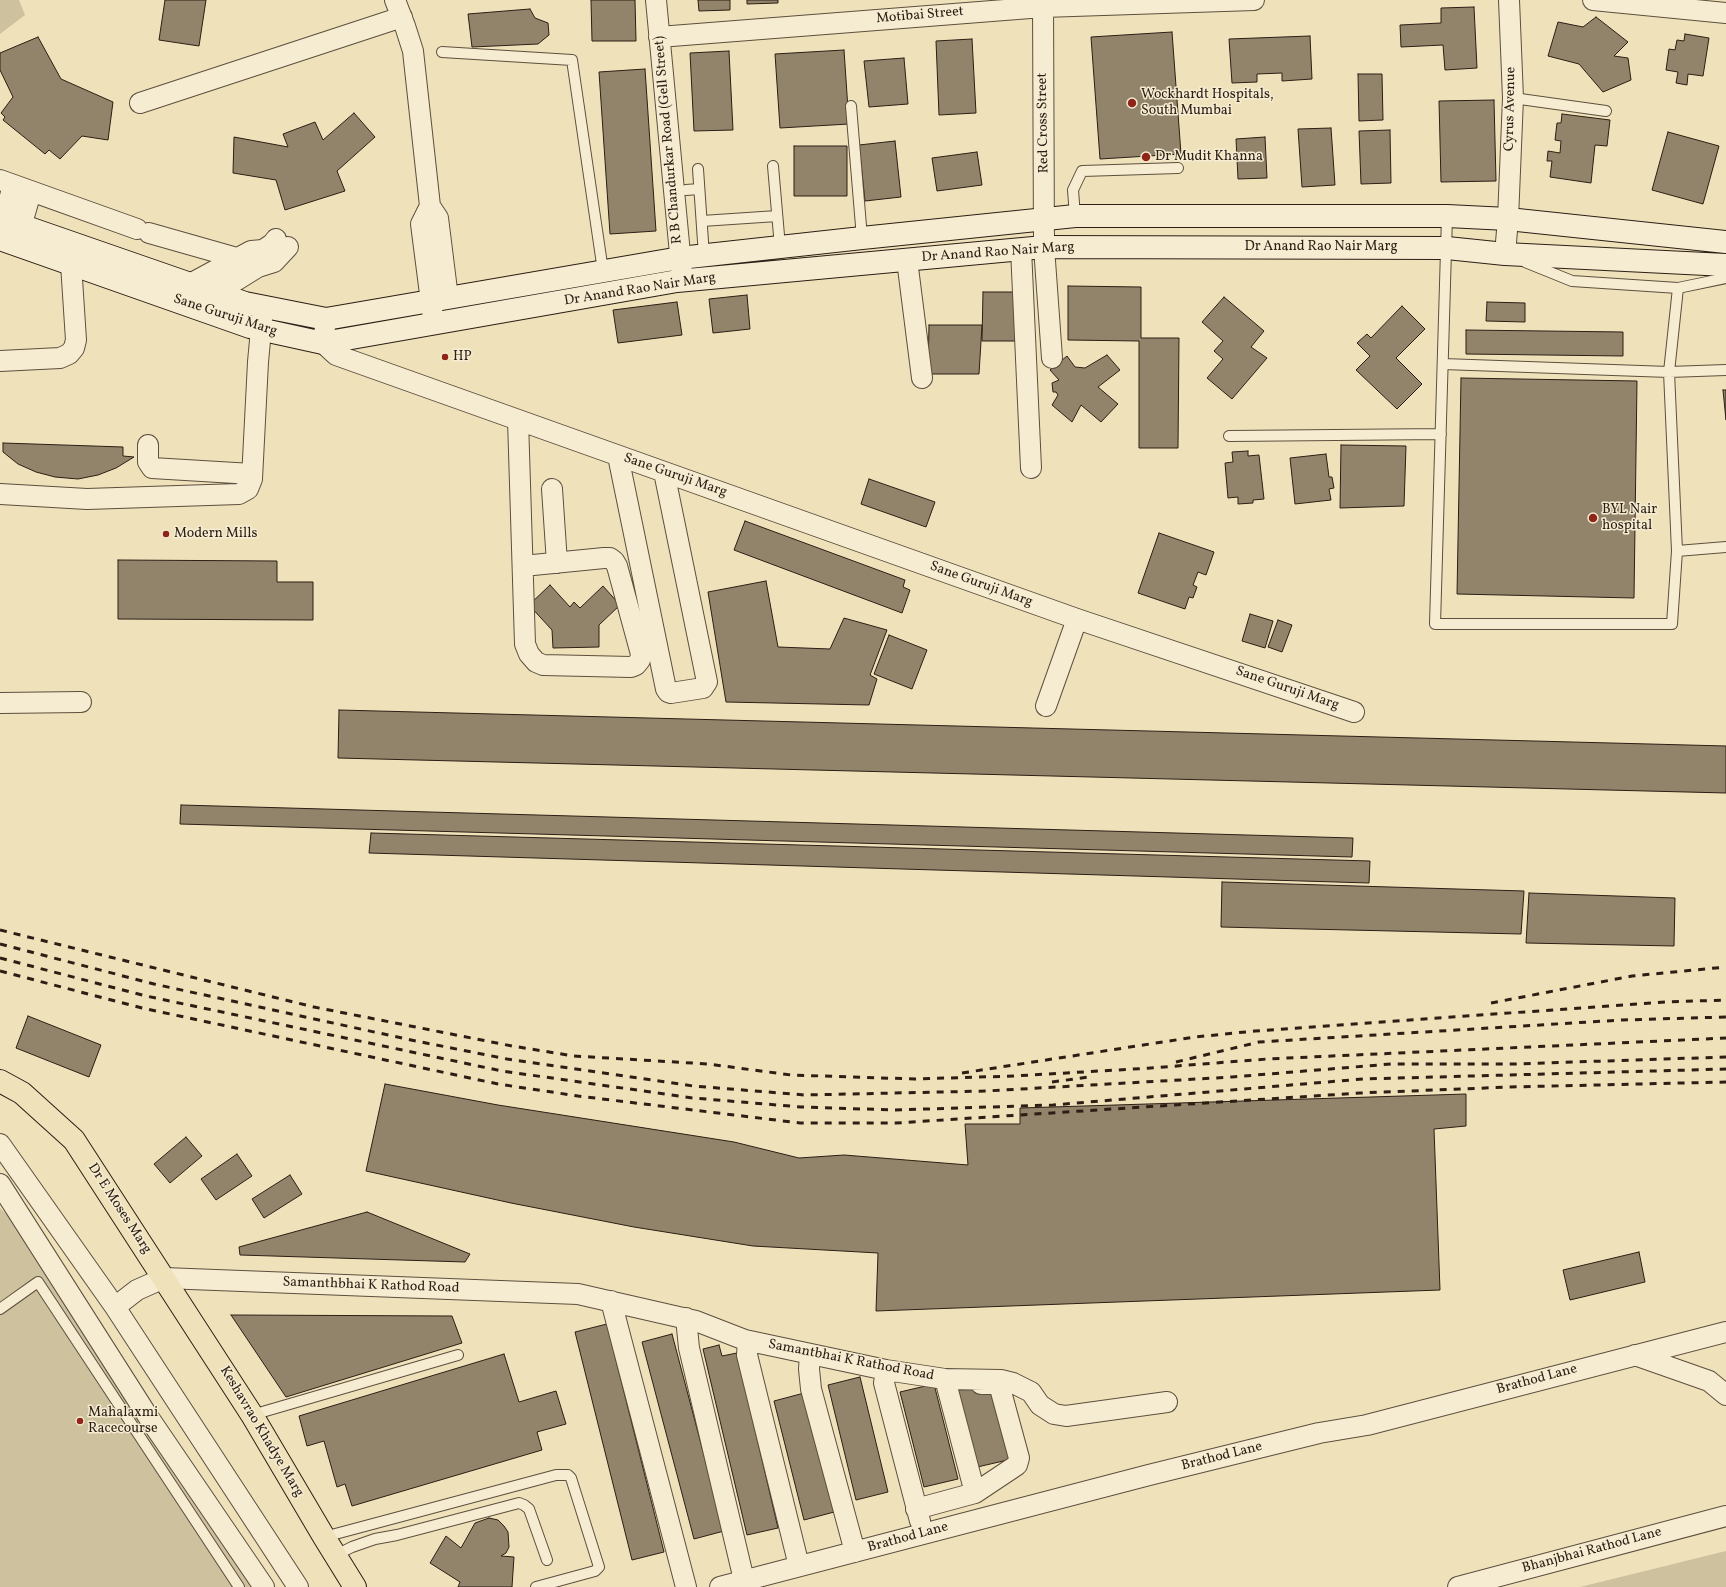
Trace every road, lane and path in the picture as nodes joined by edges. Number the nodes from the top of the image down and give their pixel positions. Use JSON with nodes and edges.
{"nodes":[{"id":1,"x":656,"y":0,"type":"edge"},
{"id":2,"x":1254,"y":0,"type":"edge"},
{"id":3,"x":1509,"y":0,"type":"edge"},
{"id":4,"x":1593,"y":0,"type":"edge"},
{"id":5,"x":1043,"y":3,"type":"edge"},
{"id":6,"x":399,"y":8,"type":"edge"},
{"id":7,"x":1726,"y":13,"type":"edge"},
{"id":8,"x":659,"y":37,"type":"junction"},
{"id":9,"x":442,"y":52,"type":"dead end"},
{"id":10,"x":1513,"y":98,"type":"junction"},
{"id":11,"x":140,"y":102,"type":"dead end"},
{"id":12,"x":851,"y":106,"type":"dead end"},
{"id":13,"x":1606,"y":111,"type":"dead end"},
{"id":14,"x":773,"y":166,"type":"dead end"},
{"id":15,"x":1178,"y":168,"type":"dead end"},
{"id":16,"x":698,"y":169,"type":"dead end"},
{"id":17,"x":15,"y":186,"type":"edge"},
{"id":18,"x":700,"y":189,"type":"junction"},
{"id":19,"x":686,"y":190,"type":"dead end"},
{"id":20,"x":777,"y":216,"type":"junction"},
{"id":21,"x":1074,"y":216,"type":"junction"},
{"id":22,"x":1447,"y":216,"type":"junction"},
{"id":23,"x":1045,"y":219,"type":"junction"},
{"id":24,"x":1508,"y":219,"type":"junction"},
{"id":25,"x":702,"y":221,"type":"junction"},
{"id":26,"x":7,"y":230,"type":"edge"},
{"id":27,"x":862,"y":238,"type":"junction"},
{"id":28,"x":1726,"y":242,"type":"edge"},
{"id":29,"x":780,"y":247,"type":"junction"},
{"id":30,"x":1044,"y":247,"type":"junction"},
{"id":31,"x":1446,"y":248,"type":"junction"},
{"id":32,"x":1021,"y":249,"type":"junction"},
{"id":33,"x":1505,"y":254,"type":"junction"},
{"id":34,"x":704,"y":256,"type":"junction"},
{"id":35,"x":237,"y":258,"type":"junction"},
{"id":36,"x":680,"y":258,"type":"junction"},
{"id":37,"x":907,"y":260,"type":"junction"},
{"id":38,"x":71,"y":264,"type":"junction"},
{"id":39,"x":1726,"y":265,"type":"edge"},
{"id":40,"x":603,"y":271,"type":"junction"},
{"id":41,"x":1726,"y":278,"type":"edge"},
{"id":42,"x":682,"y":281,"type":"junction"},
{"id":43,"x":190,"y":284,"type":"junction"},
{"id":44,"x":1678,"y":288,"type":"junction"},
{"id":45,"x":216,"y":293,"type":"junction"},
{"id":46,"x":439,"y":299,"type":"junction"},
{"id":47,"x":263,"y":308,"type":"junction"},
{"id":48,"x":326,"y":320,"type":"junction"},
{"id":49,"x":434,"y":324,"type":"junction"},
{"id":50,"x":260,"y":330,"type":"junction"},
{"id":51,"x":323,"y":343,"type":"junction"},
{"id":52,"x":1052,"y":358,"type":"dead end"},
{"id":53,"x":0,"y":360,"type":"edge"},
{"id":54,"x":1443,"y":364,"type":"junction"},
{"id":55,"x":1726,"y":370,"type":"edge"},
{"id":56,"x":1669,"y":372,"type":"junction"},
{"id":57,"x":922,"y":378,"type":"dead end"},
{"id":58,"x":518,"y":420,"type":"junction"},
{"id":59,"x":1441,"y":434,"type":"junction"},
{"id":60,"x":1229,"y":436,"type":"dead end"},
{"id":61,"x":148,"y":445,"type":"dead end"},
{"id":62,"x":618,"y":456,"type":"junction"},
{"id":63,"x":1031,"y":468,"type":"dead end"},
{"id":64,"x":664,"y":472,"type":"junction"},
{"id":65,"x":252,"y":474,"type":"junction"},
{"id":66,"x":552,"y":489,"type":"dead end"},
{"id":67,"x":0,"y":494,"type":"edge"},
{"id":68,"x":1726,"y":547,"type":"edge"},
{"id":69,"x":1677,"y":551,"type":"junction"},
{"id":70,"x":557,"y":563,"type":"junction"},
{"id":71,"x":523,"y":566,"type":"junction"},
{"id":72,"x":1077,"y":619,"type":"junction"},
{"id":73,"x":81,"y":702,"type":"dead end"},
{"id":74,"x":0,"y":703,"type":"edge"},
{"id":75,"x":1046,"y":706,"type":"dead end"},
{"id":76,"x":1354,"y":712,"type":"dead end"},
{"id":77,"x":0,"y":1081,"type":"edge"},
{"id":78,"x":0,"y":1144,"type":"edge"},
{"id":79,"x":0,"y":1184,"type":"edge"},
{"id":80,"x":164,"y":1278,"type":"junction"},
{"id":81,"x":578,"y":1294,"type":"joint"},
{"id":82,"x":611,"y":1301,"type":"junction"},
{"id":83,"x":115,"y":1307,"type":"junction"},
{"id":84,"x":0,"y":1309,"type":"edge"},
{"id":85,"x":686,"y":1318,"type":"junction"},
{"id":86,"x":1726,"y":1336,"type":"edge"},
{"id":87,"x":748,"y":1340,"type":"junction"},
{"id":88,"x":810,"y":1354,"type":"junction"},
{"id":89,"x":458,"y":1355,"type":"dead end"},
{"id":90,"x":1634,"y":1355,"type":"junction"},
{"id":91,"x":886,"y":1370,"type":"junction"},
{"id":92,"x":946,"y":1383,"type":"junction"},
{"id":93,"x":1726,"y":1395,"type":"edge"},
{"id":94,"x":1167,"y":1402,"type":"dead end"},
{"id":95,"x":252,"y":1414,"type":"junction"},
{"id":96,"x":975,"y":1493,"type":"junction"},
{"id":97,"x":916,"y":1508,"type":"junction"},
{"id":98,"x":1726,"y":1516,"type":"edge"},
{"id":99,"x":354,"y":1528,"type":"junction"},
{"id":100,"x":924,"y":1534,"type":"junction"},
{"id":101,"x":324,"y":1537,"type":"junction"},
{"id":102,"x":361,"y":1544,"type":"junction"},
{"id":103,"x":855,"y":1552,"type":"junction"},
{"id":104,"x":336,"y":1555,"type":"junction"},
{"id":105,"x":547,"y":1560,"type":"dead end"},
{"id":106,"x":799,"y":1566,"type":"junction"},
{"id":107,"x":744,"y":1580,"type":"junction"},
{"id":108,"x":239,"y":1587,"type":"edge"},
{"id":109,"x":264,"y":1587,"type":"edge"},
{"id":110,"x":298,"y":1587,"type":"edge"},
{"id":111,"x":355,"y":1587,"type":"edge"},
{"id":112,"x":536,"y":1587,"type":"edge"},
{"id":113,"x":686,"y":1587,"type":"edge"},
{"id":114,"x":720,"y":1587,"type":"edge"},
{"id":115,"x":1458,"y":1587,"type":"edge"}],
"edges":[{"from":1,"to":8,"type":"street","name":"R B Chandurkar Road (Gell Street)"},
{"from":2,"to":5,"type":"street","name":"Motibai Street"},
{"from":3,"to":10,"type":"street","name":"Cyrus Avenue"},
{"from":4,"to":7,"type":"street"},
{"from":5,"to":8,"type":"street","name":"Motibai Street"},
{"from":5,"to":23,"type":"street","name":"Red Cross Street"},
{"from":6,"to":11,"type":"street"},
{"from":6,"to":46,"type":"street"},
{"from":8,"to":36,"type":"street","name":"R B Chandurkar Road (Gell Street)"},
{"from":9,"to":40,"type":"lane"},
{"from":10,"to":13,"type":"lane"},
{"from":10,"to":24,"type":"street","name":"Cyrus Avenue"},
{"from":12,"to":27,"type":"lane"},
{"from":14,"to":20,"type":"lane"},
{"from":15,"to":21,"type":"lane"},
{"from":16,"to":18,"type":"lane"},
{"from":17,"to":26,"type":"street"},
{"from":17,"to":35,"type":"street"},
{"from":18,"to":19,"type":"lane"},
{"from":18,"to":25,"type":"lane"},
{"from":20,"to":25,"type":"lane"},
{"from":20,"to":29,"type":"lane"},
{"from":21,"to":22,"type":"main road","name":"Dr Anand Rao Nair Marg"},
{"from":21,"to":23,"type":"main road","name":"Dr Anand Rao Nair Marg"},
{"from":22,"to":24,"type":"main road","name":"Dr Anand Rao Nair Marg"},
{"from":22,"to":31,"type":"lane"},
{"from":23,"to":27,"type":"main road","name":"Dr Anand Rao Nair Marg"},
{"from":23,"to":30,"type":"street","name":"Red Cross Street"},
{"from":24,"to":28,"type":"main road","name":"Dr Anand Rao Nair Marg"},
{"from":24,"to":33,"type":"street","name":"Cyrus Avenue"},
{"from":25,"to":34,"type":"lane"},
{"from":26,"to":38,"type":"main road","name":"Sane Guruji Marg"},
{"from":26,"to":43,"type":"main road","name":"Sane Guruji Marg"},
{"from":27,"to":29,"type":"main road","name":"Dr Anand Rao Nair Marg"},
{"from":29,"to":34,"type":"main road","name":"Dr Anand Rao Nair Marg"},
{"from":30,"to":31,"type":"main road","name":"Dr Anand Rao Nair Marg"},
{"from":30,"to":32,"type":"main road","name":"Dr Anand Rao Nair Marg"},
{"from":30,"to":52,"type":"street","name":"Red Cross Street"},
{"from":31,"to":33,"type":"main road","name":"Dr Anand Rao Nair Marg"},
{"from":31,"to":54,"type":"lane"},
{"from":32,"to":37,"type":"main road","name":"Dr Anand Rao Nair Marg"},
{"from":32,"to":63,"type":"street"},
{"from":33,"to":39,"type":"main road","name":"Dr Anand Rao Nair Marg"},
{"from":33,"to":44,"type":"lane"},
{"from":34,"to":36,"type":"main road","name":"Dr Anand Rao Nair Marg"},
{"from":35,"to":43,"type":"street"},
{"from":35,"to":45,"type":"street"},
{"from":36,"to":40,"type":"main road","name":"Dr Anand Rao Nair Marg"},
{"from":36,"to":42,"type":"street","name":"R B Chandurkar Road (Gell Street)"},
{"from":37,"to":42,"type":"main road","name":"Dr Anand Rao Nair Marg"},
{"from":37,"to":57,"type":"street"},
{"from":38,"to":50,"type":"main road","name":"Sane Guruji Marg"},
{"from":38,"to":53,"type":"street"},
{"from":40,"to":46,"type":"main road","name":"Dr Anand Rao Nair Marg"},
{"from":41,"to":44,"type":"lane"},
{"from":42,"to":49,"type":"main road","name":"Dr Anand Rao Nair Marg"},
{"from":43,"to":45,"type":"main road","name":"Sane Guruji Marg"},
{"from":44,"to":56,"type":"lane"},
{"from":45,"to":47,"type":"main road","name":"Sane Guruji Marg"},
{"from":46,"to":48,"type":"main road","name":"Dr Anand Rao Nair Marg"},
{"from":46,"to":49,"type":"street"},
{"from":47,"to":48,"type":"main road","name":"Sane Guruji Marg"},
{"from":47,"to":50,"type":"street"},
{"from":48,"to":51,"type":"street"},
{"from":49,"to":51,"type":"main road","name":"Dr Anand Rao Nair Marg"},
{"from":50,"to":51,"type":"main road","name":"Sane Guruji Marg"},
{"from":50,"to":65,"type":"street"},
{"from":51,"to":58,"type":"street","name":"Sane Guruji Marg"},
{"from":54,"to":56,"type":"lane"},
{"from":54,"to":59,"type":"lane"},
{"from":55,"to":56,"type":"lane"},
{"from":56,"to":69,"type":"lane"},
{"from":58,"to":62,"type":"street","name":"Sane Guruji Marg"},
{"from":58,"to":71,"type":"street"},
{"from":59,"to":60,"type":"lane"},
{"from":59,"to":69,"type":"lane"},
{"from":61,"to":65,"type":"street"},
{"from":62,"to":64,"type":"street","name":"Sane Guruji Marg"},
{"from":62,"to":64,"type":"street"},
{"from":64,"to":72,"type":"street","name":"Sane Guruji Marg"},
{"from":65,"to":67,"type":"street"},
{"from":66,"to":70,"type":"street"},
{"from":68,"to":69,"type":"lane"},
{"from":70,"to":71,"type":"street"},
{"from":70,"to":71,"type":"street"},
{"from":72,"to":75,"type":"street"},
{"from":72,"to":76,"type":"street","name":"Sane Guruji Marg"},
{"from":73,"to":74,"type":"street"},
{"from":77,"to":80,"type":"main road","name":"Dr E Moses Marg"},
{"from":78,"to":83,"type":"street"},
{"from":79,"to":109,"type":"street"},
{"from":80,"to":81,"type":"street","name":"Samanthbhai K Rathod Road"},
{"from":80,"to":83,"type":"street"},
{"from":80,"to":95,"type":"main road","name":"Keshavrao Khadye Marg"},
{"from":81,"to":82,"type":"street","name":"Samantbhai K Rathod Road"},
{"from":82,"to":85,"type":"street","name":"Samantbhai K Rathod Road"},
{"from":82,"to":113,"type":"street"},
{"from":83,"to":110,"type":"street"},
{"from":84,"to":108,"type":"lane"},
{"from":85,"to":87,"type":"street","name":"Samantbhai K Rathod Road"},
{"from":85,"to":107,"type":"street"},
{"from":86,"to":90,"type":"street","name":"Brathod Lane"},
{"from":87,"to":88,"type":"street","name":"Samantbhai K Rathod Road"},
{"from":87,"to":106,"type":"street"},
{"from":88,"to":91,"type":"street","name":"Samantbhai K Rathod Road"},
{"from":88,"to":103,"type":"street"},
{"from":89,"to":95,"type":"lane"},
{"from":90,"to":93,"type":"street"},
{"from":90,"to":100,"type":"street","name":"Brathod Lane"},
{"from":91,"to":92,"type":"street","name":"Samantbhai K Rathod Road"},
{"from":91,"to":97,"type":"street"},
{"from":92,"to":94,"type":"street","name":"Samantbhai K Rathod Road"},
{"from":92,"to":96,"type":"street"},
{"from":92,"to":96,"type":"street"},
{"from":95,"to":101,"type":"main road","name":"Keshavrao Khadye Marg"},
{"from":96,"to":97,"type":"street"},
{"from":97,"to":100,"type":"street"},
{"from":98,"to":115,"type":"street","name":"Bhanjbhai Rathod Lane"},
{"from":99,"to":101,"type":"lane"},
{"from":99,"to":102,"type":"lane"},
{"from":99,"to":112,"type":"lane"},
{"from":100,"to":103,"type":"street","name":"Brathod Lane"},
{"from":101,"to":104,"type":"main road","name":"Keshavrao Khadye Marg"},
{"from":102,"to":104,"type":"lane"},
{"from":102,"to":105,"type":"lane"},
{"from":103,"to":106,"type":"street","name":"Brathod Lane"},
{"from":104,"to":111,"type":"main road","name":"Keshavrao Khadye Marg"},
{"from":106,"to":107,"type":"street","name":"Brathod Lane"},
{"from":107,"to":114,"type":"street","name":"Brathod Lane"}]}
